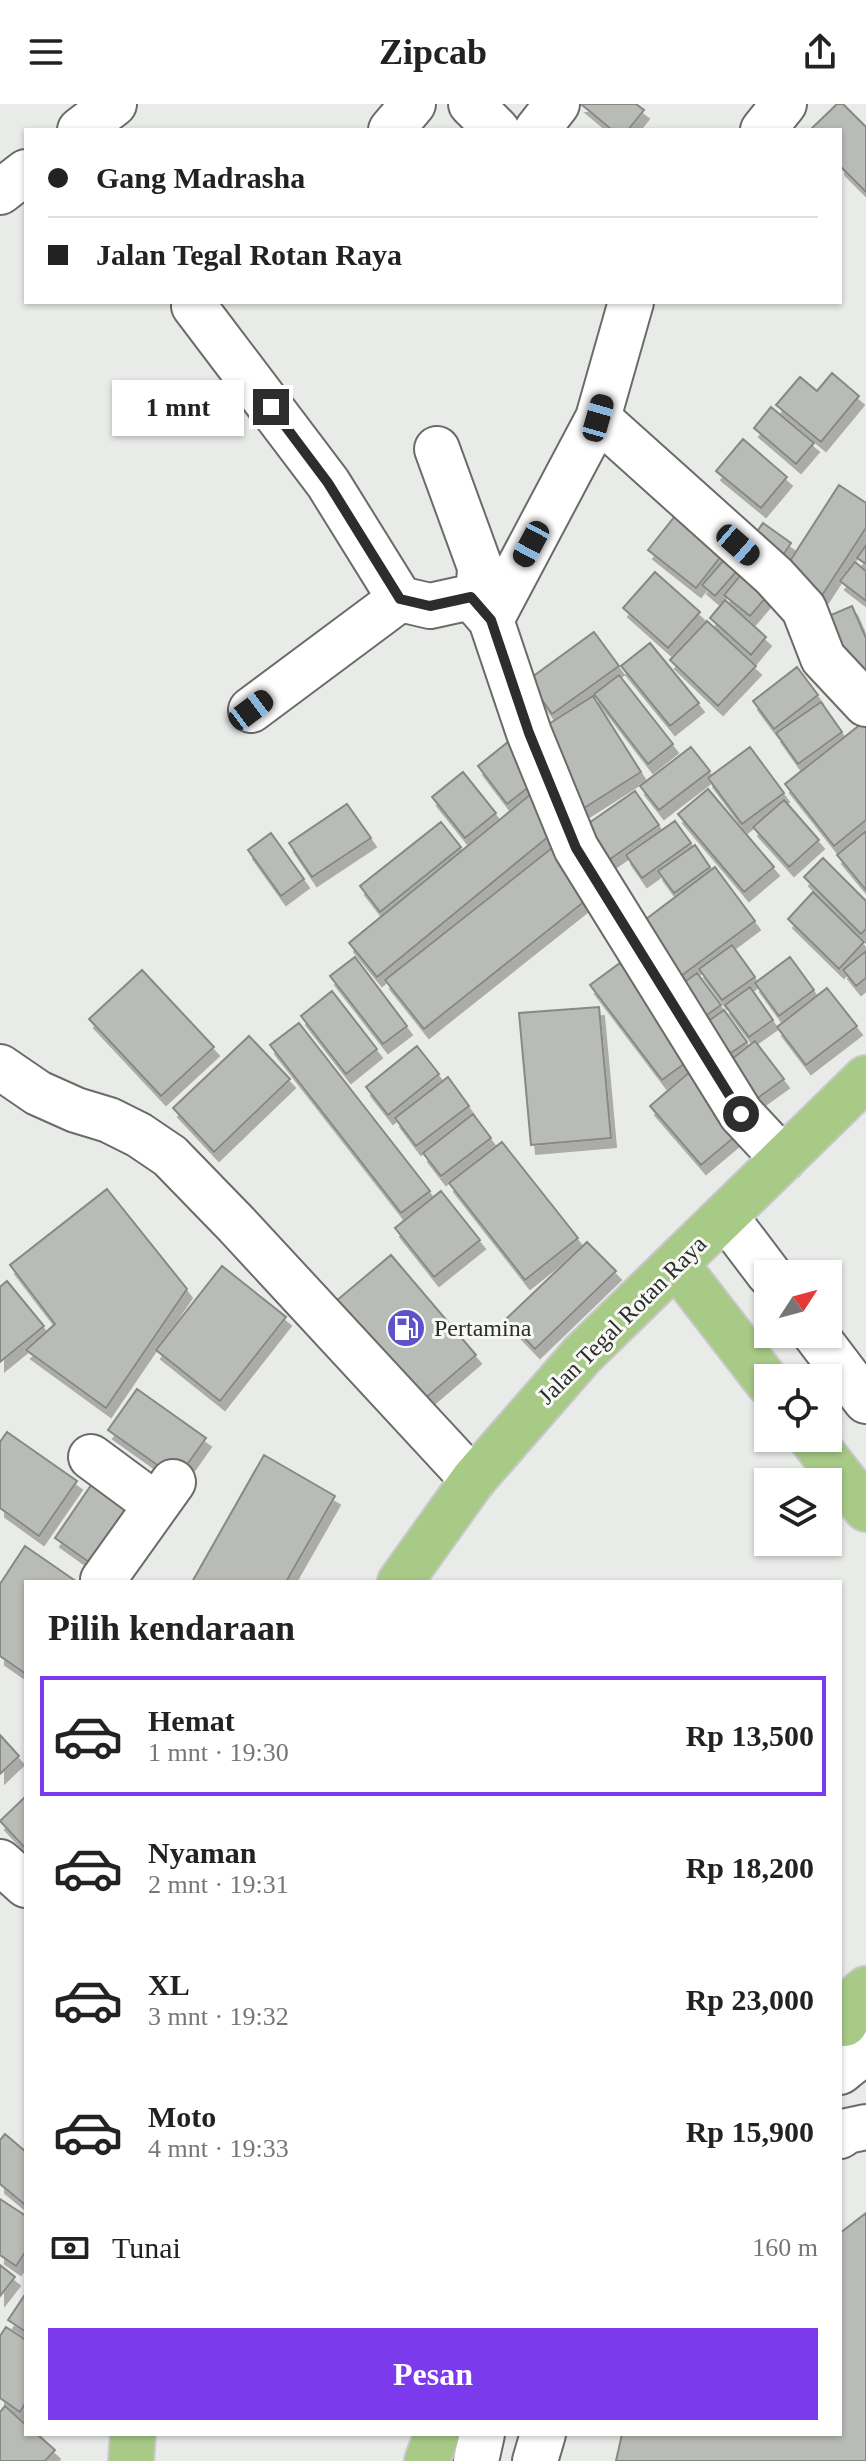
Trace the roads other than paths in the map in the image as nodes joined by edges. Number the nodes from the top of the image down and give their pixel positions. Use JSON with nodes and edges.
{"nodes":[{"id":1,"x":114,"y":104,"type":"edge"},
{"id":2,"x":413,"y":104,"type":"edge"},
{"id":3,"x":471,"y":104,"type":"edge"},
{"id":4,"x":557,"y":104,"type":"edge"},
{"id":5,"x":784,"y":104,"type":"edge"},
{"id":6,"x":83,"y":128,"type":"edge"},
{"id":7,"x":393,"y":128,"type":"edge"},
{"id":8,"x":495,"y":128,"type":"edge"},
{"id":9,"x":539,"y":128,"type":"edge"},
{"id":10,"x":765,"y":128,"type":"edge"},
{"id":11,"x":24,"y":174,"type":"edge"},
{"id":12,"x":0,"y":192,"type":"edge"},
{"id":13,"x":630,"y":304,"type":"edge"},
{"id":14,"x":194,"y":306,"type":"dead end"},
{"id":15,"x":598,"y":418,"type":"junction"},
{"id":16,"x":437,"y":449,"type":"dead end"},
{"id":17,"x":400,"y":599,"type":"junction"},
{"id":18,"x":481,"y":608,"type":"junction"},
{"id":19,"x":866,"y":704,"type":"edge"},
{"id":20,"x":251,"y":710,"type":"dead end"},
{"id":21,"x":0,"y":1067,"type":"edge"},
{"id":22,"x":866,"y":1078,"type":"edge"},
{"id":23,"x":783,"y":1159,"type":"junction"},
{"id":24,"x":725,"y":1216,"type":"junction"},
{"id":25,"x":758,"y":1260,"type":"edge"},
{"id":26,"x":676,"y":1264,"type":"junction"},
{"id":27,"x":826,"y":1348,"type":"edge"},
{"id":28,"x":754,"y":1365,"type":"edge"},
{"id":29,"x":866,"y":1401,"type":"edge"},
{"id":30,"x":822,"y":1452,"type":"edge"},
{"id":31,"x":91,"y":1457,"type":"dead end"},
{"id":32,"x":473,"y":1480,"type":"junction"},
{"id":33,"x":866,"y":1509,"type":"edge"},
{"id":34,"x":103,"y":1580,"type":"edge"},
{"id":35,"x":401,"y":1580,"type":"edge"},
{"id":36,"x":0,"y":1862,"type":"edge"},
{"id":37,"x":24,"y":1883,"type":"edge"},
{"id":38,"x":858,"y":2022,"type":"edge"},
{"id":39,"x":842,"y":2066,"type":"edge"},
{"id":40,"x":866,"y":2127,"type":"edge"},
{"id":41,"x":842,"y":2135,"type":"edge"},
{"id":42,"x":133,"y":2436,"type":"edge"},
{"id":43,"x":436,"y":2436,"type":"edge"},
{"id":44,"x":482,"y":2436,"type":"edge"},
{"id":45,"x":131,"y":2461,"type":"edge"},
{"id":46,"x":427,"y":2461,"type":"edge"},
{"id":47,"x":476,"y":2461,"type":"edge"}],
"edges":[{"from":1,"to":6,"type":"street"},
{"from":2,"to":7,"type":"street"},
{"from":3,"to":8,"type":"street"},
{"from":4,"to":9,"type":"street"},
{"from":5,"to":10,"type":"street"},
{"from":11,"to":12,"type":"street"},
{"from":13,"to":15,"type":"street"},
{"from":14,"to":17,"type":"street"},
{"from":15,"to":18,"type":"street"},
{"from":15,"to":19,"type":"street"},
{"from":16,"to":18,"type":"street"},
{"from":17,"to":18,"type":"street"},
{"from":17,"to":20,"type":"street"},
{"from":18,"to":23,"type":"street"},
{"from":21,"to":32,"type":"street"},
{"from":22,"to":23,"type":"main road","name":"Jalan Tegal Rotan Raya"},
{"from":23,"to":24,"type":"main road","name":"Jalan Tegal Rotan Raya"},
{"from":24,"to":25,"type":"street"},
{"from":24,"to":26,"type":"main road","name":"Jalan Tegal Rotan Raya"},
{"from":26,"to":28,"type":"main road"},
{"from":26,"to":32,"type":"main road","name":"Jalan Tegal Rotan Raya"},
{"from":27,"to":29,"type":"street"},
{"from":30,"to":33,"type":"main road"},
{"from":31,"to":34,"type":"street"},
{"from":32,"to":35,"type":"main road","name":"Jalan Tegal Rotan Raya"},
{"from":36,"to":37,"type":"street"},
{"from":38,"to":39,"type":"street"},
{"from":40,"to":41,"type":"street"},
{"from":42,"to":45,"type":"main road"},
{"from":43,"to":46,"type":"main road"},
{"from":44,"to":47,"type":"street"}]}
